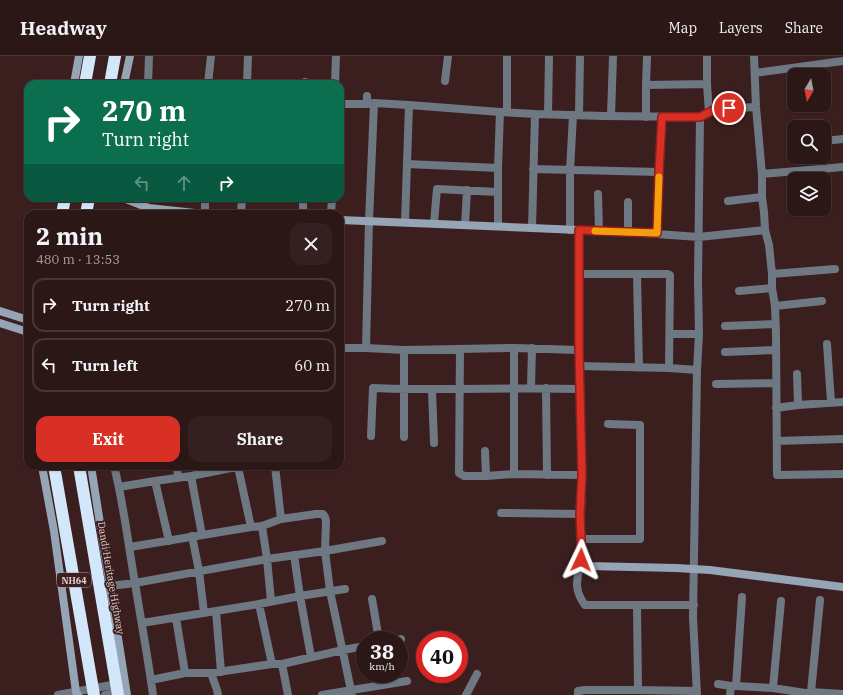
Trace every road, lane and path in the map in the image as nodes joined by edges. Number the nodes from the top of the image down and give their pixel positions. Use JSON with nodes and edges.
{"nodes":[{"id":1,"x":80,"y":56,"type":"edge"},
{"id":2,"x":90,"y":56,"type":"edge"},
{"id":3,"x":115,"y":56,"type":"edge"},
{"id":4,"x":130,"y":56,"type":"edge"},
{"id":5,"x":150,"y":56,"type":"edge"},
{"id":6,"x":211,"y":56,"type":"edge"},
{"id":7,"x":248,"y":56,"type":"edge"},
{"id":8,"x":336,"y":56,"type":"edge"},
{"id":9,"x":448,"y":56,"type":"edge"},
{"id":10,"x":507,"y":56,"type":"edge"},
{"id":11,"x":549,"y":56,"type":"edge"},
{"id":12,"x":580,"y":56,"type":"edge"},
{"id":13,"x":613,"y":56,"type":"edge"},
{"id":14,"x":647,"y":56,"type":"edge"},
{"id":15,"x":707,"y":56,"type":"edge"},
{"id":16,"x":754,"y":56,"type":"edge"},
{"id":17,"x":843,"y":61,"type":"edge"},
{"id":18,"x":754,"y":73,"type":"junction"},
{"id":19,"x":75,"y":80,"type":"edge"},
{"id":20,"x":86,"y":80,"type":"edge"},
{"id":21,"x":111,"y":80,"type":"edge"},
{"id":22,"x":125,"y":80,"type":"edge"},
{"id":23,"x":148,"y":80,"type":"edge"},
{"id":24,"x":208,"y":80,"type":"edge"},
{"id":25,"x":247,"y":80,"type":"edge"},
{"id":26,"x":336,"y":80,"type":"edge"},
{"id":27,"x":445,"y":81,"type":"dead end"},
{"id":28,"x":707,"y":84,"type":"junction"},
{"id":29,"x":646,"y":85,"type":"junction"},
{"id":30,"x":369,"y":101,"type":"junction"},
{"id":31,"x":344,"y":104,"type":"edge"},
{"id":32,"x":409,"y":105,"type":"junction"},
{"id":33,"x":756,"y":107,"type":"junction"},
{"id":34,"x":503,"y":112,"type":"junction"},
{"id":35,"x":709,"y":113,"type":"junction"},
{"id":36,"x":535,"y":114,"type":"junction"},
{"id":37,"x":548,"y":114,"type":"junction"},
{"id":38,"x":576,"y":115,"type":"junction"},
{"id":39,"x":611,"y":116,"type":"junction"},
{"id":40,"x":646,"y":117,"type":"junction"},
{"id":41,"x":662,"y":117,"type":"junction"},
{"id":42,"x":700,"y":117,"type":"junction"},
{"id":43,"x":843,"y":139,"type":"edge"},
{"id":44,"x":831,"y":140,"type":"edge"},
{"id":45,"x":407,"y":164,"type":"junction"},
{"id":46,"x":843,"y":167,"type":"edge"},
{"id":47,"x":498,"y":168,"type":"junction"},
{"id":48,"x":533,"y":169,"type":"junction"},
{"id":49,"x":570,"y":171,"type":"junction"},
{"id":50,"x":659,"y":172,"type":"junction"},
{"id":51,"x":762,"y":174,"type":"junction"},
{"id":52,"x":467,"y":190,"type":"junction"},
{"id":53,"x":498,"y":192,"type":"junction"},
{"id":54,"x":598,"y":194,"type":"dead end"},
{"id":55,"x":762,"y":197,"type":"junction"},
{"id":56,"x":728,"y":201,"type":"dead end"},
{"id":57,"x":136,"y":202,"type":"edge"},
{"id":58,"x":628,"y":202,"type":"dead end"},
{"id":59,"x":168,"y":210,"type":"edge"},
{"id":60,"x":344,"y":220,"type":"edge"},
{"id":61,"x":369,"y":221,"type":"junction"},
{"id":62,"x":405,"y":222,"type":"junction"},
{"id":63,"x":434,"y":223,"type":"junction"},
{"id":64,"x":465,"y":225,"type":"junction"},
{"id":65,"x":498,"y":226,"type":"junction"},
{"id":66,"x":532,"y":228,"type":"junction"},
{"id":67,"x":570,"y":230,"type":"junction"},
{"id":68,"x":579,"y":230,"type":"junction"},
{"id":69,"x":765,"y":230,"type":"junction"},
{"id":70,"x":599,"y":231,"type":"junction"},
{"id":71,"x":628,"y":232,"type":"junction"},
{"id":72,"x":657,"y":233,"type":"junction"},
{"id":73,"x":699,"y":237,"type":"junction"},
{"id":74,"x":835,"y":269,"type":"dead end"},
{"id":75,"x":579,"y":274,"type":"junction"},
{"id":76,"x":637,"y":274,"type":"junction"},
{"id":77,"x":772,"y":274,"type":"junction"},
{"id":78,"x":772,"y":288,"type":"junction"},
{"id":79,"x":739,"y":291,"type":"dead end"},
{"id":80,"x":822,"y":301,"type":"dead end"},
{"id":81,"x":775,"y":306,"type":"junction"},
{"id":82,"x":0,"y":311,"type":"edge"},
{"id":83,"x":24,"y":319,"type":"edge"},
{"id":84,"x":0,"y":323,"type":"edge"},
{"id":85,"x":775,"y":324,"type":"junction"},
{"id":86,"x":725,"y":326,"type":"dead end"},
{"id":87,"x":24,"y":331,"type":"edge"},
{"id":88,"x":670,"y":334,"type":"junction"},
{"id":89,"x":699,"y":334,"type":"junction"},
{"id":90,"x":828,"y":344,"type":"dead end"},
{"id":91,"x":344,"y":348,"type":"edge"},
{"id":92,"x":366,"y":348,"type":"junction"},
{"id":93,"x":514,"y":348,"type":"junction"},
{"id":94,"x":532,"y":348,"type":"junction"},
{"id":95,"x":460,"y":349,"type":"junction"},
{"id":96,"x":404,"y":350,"type":"junction"},
{"id":97,"x":579,"y":350,"type":"junction"},
{"id":98,"x":776,"y":350,"type":"junction"},
{"id":99,"x":725,"y":352,"type":"dead end"},
{"id":100,"x":579,"y":366,"type":"junction"},
{"id":101,"x":639,"y":368,"type":"junction"},
{"id":102,"x":669,"y":368,"type":"junction"},
{"id":103,"x":697,"y":370,"type":"junction"},
{"id":104,"x":797,"y":374,"type":"dead end"},
{"id":105,"x":776,"y":382,"type":"junction"},
{"id":106,"x":716,"y":384,"type":"dead end"},
{"id":107,"x":531,"y":388,"type":"junction"},
{"id":108,"x":546,"y":388,"type":"junction"},
{"id":109,"x":460,"y":389,"type":"junction"},
{"id":110,"x":514,"y":389,"type":"junction"},
{"id":111,"x":580,"y":389,"type":"junction"},
{"id":112,"x":404,"y":390,"type":"junction"},
{"id":113,"x":432,"y":390,"type":"junction"},
{"id":114,"x":831,"y":402,"type":"junction"},
{"id":115,"x":843,"y":402,"type":"edge"},
{"id":116,"x":798,"y":405,"type":"junction"},
{"id":117,"x":776,"y":408,"type":"junction"},
{"id":118,"x":608,"y":424,"type":"dead end"},
{"id":119,"x":371,"y":436,"type":"dead end"},
{"id":120,"x":404,"y":437,"type":"dead end"},
{"id":121,"x":843,"y":438,"type":"edge"},
{"id":122,"x":777,"y":441,"type":"junction"},
{"id":123,"x":434,"y":443,"type":"dead end"},
{"id":124,"x":485,"y":451,"type":"dead end"},
{"id":125,"x":43,"y":470,"type":"edge"},
{"id":126,"x":55,"y":470,"type":"edge"},
{"id":127,"x":80,"y":470,"type":"edge"},
{"id":128,"x":92,"y":470,"type":"edge"},
{"id":129,"x":115,"y":470,"type":"edge"},
{"id":130,"x":177,"y":470,"type":"edge"},
{"id":131,"x":220,"y":470,"type":"edge"},
{"id":132,"x":241,"y":470,"type":"edge"},
{"id":133,"x":275,"y":470,"type":"edge"},
{"id":134,"x":514,"y":474,"type":"junction"},
{"id":135,"x":843,"y":474,"type":"edge"},
{"id":136,"x":547,"y":475,"type":"junction"},
{"id":137,"x":582,"y":475,"type":"junction"},
{"id":138,"x":191,"y":476,"type":"junction"},
{"id":139,"x":486,"y":476,"type":"junction"},
{"id":140,"x":178,"y":478,"type":"junction"},
{"id":141,"x":155,"y":481,"type":"junction"},
{"id":142,"x":119,"y":487,"type":"junction"},
{"id":143,"x":501,"y":513,"type":"dead end"},
{"id":144,"x":580,"y":514,"type":"junction"},
{"id":145,"x":281,"y":519,"type":"junction"},
{"id":146,"x":250,"y":526,"type":"junction"},
{"id":147,"x":262,"y":526,"type":"junction"},
{"id":148,"x":202,"y":535,"type":"junction"},
{"id":149,"x":192,"y":536,"type":"junction"},
{"id":150,"x":581,"y":539,"type":"junction"},
{"id":151,"x":169,"y":541,"type":"junction"},
{"id":152,"x":382,"y":541,"type":"dead end"},
{"id":153,"x":130,"y":547,"type":"junction"},
{"id":154,"x":325,"y":551,"type":"junction"},
{"id":155,"x":294,"y":555,"type":"junction"},
{"id":156,"x":267,"y":559,"type":"junction"},
{"id":157,"x":581,"y":560,"type":"junction"},
{"id":158,"x":694,"y":569,"type":"junction"},
{"id":159,"x":199,"y":571,"type":"junction"},
{"id":160,"x":135,"y":583,"type":"junction"},
{"id":161,"x":110,"y":586,"type":"junction"},
{"id":162,"x":843,"y":587,"type":"edge"},
{"id":163,"x":345,"y":589,"type":"dead end"},
{"id":164,"x":330,"y":591,"type":"junction"},
{"id":165,"x":300,"y":596,"type":"junction"},
{"id":166,"x":742,"y":597,"type":"dead end"},
{"id":167,"x":372,"y":599,"type":"dead end"},
{"id":168,"x":820,"y":600,"type":"dead end"},
{"id":169,"x":271,"y":601,"type":"junction"},
{"id":170,"x":781,"y":601,"type":"dead end"},
{"id":171,"x":259,"y":604,"type":"junction"},
{"id":172,"x":694,"y":605,"type":"junction"},
{"id":173,"x":637,"y":606,"type":"junction"},
{"id":174,"x":216,"y":611,"type":"junction"},
{"id":175,"x":204,"y":613,"type":"junction"},
{"id":176,"x":176,"y":618,"type":"junction"},
{"id":177,"x":142,"y":623,"type":"junction"},
{"id":178,"x":377,"y":631,"type":"edge"},
{"id":179,"x":356,"y":648,"type":"edge"},
{"id":180,"x":343,"y":650,"type":"junction"},
{"id":181,"x":311,"y":657,"type":"junction"},
{"id":182,"x":272,"y":664,"type":"junction"},
{"id":183,"x":282,"y":664,"type":"junction"},
{"id":184,"x":221,"y":672,"type":"junction"},
{"id":185,"x":185,"y":673,"type":"junction"},
{"id":186,"x":211,"y":673,"type":"junction"},
{"id":187,"x":477,"y":674,"type":"dead end"},
{"id":188,"x":151,"y":680,"type":"junction"},
{"id":189,"x":398,"y":683,"type":"edge"},
{"id":190,"x":718,"y":684,"type":"dead end"},
{"id":191,"x":733,"y":686,"type":"junction"},
{"id":192,"x":638,"y":690,"type":"junction"},
{"id":193,"x":768,"y":690,"type":"edge"},
{"id":194,"x":94,"y":692,"type":"edge"},
{"id":195,"x":120,"y":692,"type":"edge"},
{"id":196,"x":351,"y":693,"type":"edge"},
{"id":197,"x":697,"y":693,"type":"edge"},
{"id":198,"x":807,"y":693,"type":"edge"},
{"id":199,"x":77,"y":694,"type":"edge"},
{"id":200,"x":58,"y":695,"type":"edge"},
{"id":201,"x":105,"y":695,"type":"edge"},
{"id":202,"x":153,"y":695,"type":"edge"},
{"id":203,"x":218,"y":695,"type":"edge"},
{"id":204,"x":288,"y":695,"type":"edge"},
{"id":205,"x":322,"y":695,"type":"edge"},
{"id":206,"x":466,"y":695,"type":"edge"},
{"id":207,"x":578,"y":695,"type":"edge"},
{"id":208,"x":730,"y":695,"type":"edge"},
{"id":209,"x":842,"y":695,"type":"edge"}],
"edges":[{"from":1,"to":19,"type":"street"},
{"from":2,"to":20,"type":"highway"},
{"from":3,"to":21,"type":"highway"},
{"from":4,"to":22,"type":"street"},
{"from":5,"to":23,"type":"street"},
{"from":6,"to":24,"type":"street"},
{"from":7,"to":25,"type":"street"},
{"from":8,"to":26,"type":"street"},
{"from":9,"to":27,"type":"street"},
{"from":10,"to":34,"type":"street"},
{"from":11,"to":37,"type":"street"},
{"from":12,"to":38,"type":"street"},
{"from":13,"to":39,"type":"street"},
{"from":14,"to":29,"type":"street"},
{"from":15,"to":28,"type":"street"},
{"from":16,"to":18,"type":"street"},
{"from":17,"to":18,"type":"street"},
{"from":18,"to":33,"type":"street"},
{"from":28,"to":29,"type":"street"},
{"from":28,"to":35,"type":"street"},
{"from":29,"to":40,"type":"street"},
{"from":30,"to":31,"type":"street"},
{"from":30,"to":32,"type":"street"},
{"from":30,"to":61,"type":"street"},
{"from":32,"to":34,"type":"street"},
{"from":32,"to":45,"type":"street"},
{"from":33,"to":35,"type":"street"},
{"from":33,"to":51,"type":"street"},
{"from":34,"to":36,"type":"street"},
{"from":34,"to":47,"type":"street"},
{"from":35,"to":42,"type":"street"},
{"from":36,"to":37,"type":"street"},
{"from":36,"to":48,"type":"street"},
{"from":37,"to":38,"type":"street"},
{"from":38,"to":39,"type":"street"},
{"from":38,"to":49,"type":"street"},
{"from":39,"to":40,"type":"street"},
{"from":40,"to":41,"type":"street"},
{"from":41,"to":42,"type":"street"},
{"from":41,"to":50,"type":"street"},
{"from":42,"to":73,"type":"street"},
{"from":43,"to":44,"type":"street"},
{"from":45,"to":47,"type":"street"},
{"from":45,"to":62,"type":"street"},
{"from":46,"to":51,"type":"street"},
{"from":47,"to":53,"type":"street"},
{"from":48,"to":49,"type":"street"},
{"from":48,"to":66,"type":"street"},
{"from":49,"to":50,"type":"street"},
{"from":49,"to":67,"type":"street"},
{"from":50,"to":72,"type":"street"},
{"from":51,"to":55,"type":"street"},
{"from":52,"to":53,"type":"street"},
{"from":52,"to":63,"type":"street"},
{"from":52,"to":64,"type":"street"},
{"from":53,"to":65,"type":"street"},
{"from":54,"to":70,"type":"street"},
{"from":55,"to":56,"type":"street"},
{"from":55,"to":69,"type":"street"},
{"from":57,"to":59,"type":"street"},
{"from":58,"to":71,"type":"street"},
{"from":60,"to":61,"type":"street"},
{"from":61,"to":62,"type":"street"},
{"from":61,"to":92,"type":"street"},
{"from":62,"to":63,"type":"street"},
{"from":63,"to":64,"type":"street"},
{"from":64,"to":65,"type":"street"},
{"from":65,"to":66,"type":"street"},
{"from":66,"to":67,"type":"street"},
{"from":67,"to":68,"type":"street"},
{"from":68,"to":70,"type":"street"},
{"from":68,"to":75,"type":"street"},
{"from":69,"to":73,"type":"street"},
{"from":69,"to":77,"type":"street"},
{"from":70,"to":71,"type":"street"},
{"from":71,"to":72,"type":"street"},
{"from":72,"to":73,"type":"street"},
{"from":73,"to":89,"type":"street"},
{"from":74,"to":77,"type":"street"},
{"from":75,"to":76,"type":"street"},
{"from":75,"to":97,"type":"street"},
{"from":76,"to":88,"type":"street"},
{"from":76,"to":101,"type":"street"},
{"from":77,"to":78,"type":"street"},
{"from":78,"to":79,"type":"street"},
{"from":78,"to":81,"type":"street"},
{"from":80,"to":81,"type":"street"},
{"from":81,"to":85,"type":"street"},
{"from":82,"to":83,"type":"street"},
{"from":84,"to":87,"type":"street"},
{"from":85,"to":86,"type":"street"},
{"from":85,"to":98,"type":"street"},
{"from":88,"to":89,"type":"street"},
{"from":88,"to":102,"type":"street"},
{"from":89,"to":103,"type":"street"},
{"from":90,"to":114,"type":"street"},
{"from":91,"to":92,"type":"street"},
{"from":92,"to":96,"type":"street"},
{"from":93,"to":94,"type":"street"},
{"from":93,"to":95,"type":"street"},
{"from":93,"to":110,"type":"street"},
{"from":94,"to":97,"type":"street"},
{"from":94,"to":107,"type":"street"},
{"from":95,"to":96,"type":"street"},
{"from":95,"to":109,"type":"street"},
{"from":96,"to":112,"type":"street"},
{"from":97,"to":100,"type":"street"},
{"from":98,"to":99,"type":"street"},
{"from":98,"to":105,"type":"street"},
{"from":100,"to":101,"type":"street"},
{"from":100,"to":111,"type":"street"},
{"from":101,"to":102,"type":"street"},
{"from":102,"to":103,"type":"street"},
{"from":103,"to":158,"type":"street"},
{"from":104,"to":116,"type":"street"},
{"from":105,"to":106,"type":"street"},
{"from":105,"to":117,"type":"street"},
{"from":107,"to":108,"type":"street"},
{"from":107,"to":110,"type":"street"},
{"from":108,"to":111,"type":"street"},
{"from":108,"to":136,"type":"street"},
{"from":109,"to":110,"type":"street"},
{"from":109,"to":113,"type":"street"},
{"from":109,"to":139,"type":"street"},
{"from":110,"to":134,"type":"street"},
{"from":111,"to":137,"type":"street"},
{"from":112,"to":113,"type":"street"},
{"from":112,"to":119,"type":"street"},
{"from":112,"to":120,"type":"street"},
{"from":113,"to":123,"type":"street"},
{"from":114,"to":115,"type":"street"},
{"from":114,"to":116,"type":"street"},
{"from":116,"to":117,"type":"street"},
{"from":117,"to":122,"type":"street"},
{"from":118,"to":150,"type":"street"},
{"from":121,"to":122,"type":"street"},
{"from":122,"to":135,"type":"street"},
{"from":124,"to":139,"type":"street"},
{"from":125,"to":199,"type":"street"},
{"from":126,"to":194,"type":"highway","number":"NH64"},
{"from":127,"to":195,"type":"highway","name":"Dandi Heritage Highway","number":"NH64"},
{"from":128,"to":161,"type":"street"},
{"from":129,"to":142,"type":"street"},
{"from":130,"to":140,"type":"street"},
{"from":131,"to":138,"type":"street"},
{"from":132,"to":146,"type":"street"},
{"from":133,"to":145,"type":"street"},
{"from":134,"to":136,"type":"street"},
{"from":134,"to":139,"type":"street"},
{"from":136,"to":137,"type":"street"},
{"from":137,"to":144,"type":"street"},
{"from":138,"to":140,"type":"street"},
{"from":138,"to":148,"type":"street"},
{"from":140,"to":141,"type":"street"},
{"from":141,"to":142,"type":"street"},
{"from":141,"to":151,"type":"street"},
{"from":142,"to":153,"type":"street"},
{"from":143,"to":144,"type":"street"},
{"from":144,"to":150,"type":"street"},
{"from":145,"to":147,"type":"street"},
{"from":145,"to":154,"type":"street"},
{"from":146,"to":147,"type":"street"},
{"from":146,"to":148,"type":"street"},
{"from":147,"to":156,"type":"street"},
{"from":148,"to":149,"type":"street"},
{"from":149,"to":151,"type":"street"},
{"from":149,"to":159,"type":"street"},
{"from":150,"to":157,"type":"street"},
{"from":151,"to":153,"type":"street"},
{"from":152,"to":154,"type":"street"},
{"from":153,"to":160,"type":"street"},
{"from":154,"to":155,"type":"street"},
{"from":154,"to":164,"type":"street"},
{"from":155,"to":156,"type":"street"},
{"from":155,"to":165,"type":"street"},
{"from":156,"to":159,"type":"street"},
{"from":156,"to":169,"type":"street"},
{"from":157,"to":158,"type":"street"},
{"from":157,"to":173,"type":"street"},
{"from":158,"to":162,"type":"street"},
{"from":158,"to":172,"type":"street"},
{"from":159,"to":160,"type":"street"},
{"from":159,"to":175,"type":"street"},
{"from":160,"to":161,"type":"street"},
{"from":160,"to":177,"type":"street"},
{"from":161,"to":195,"type":"street"},
{"from":163,"to":164,"type":"street"},
{"from":164,"to":165,"type":"street"},
{"from":164,"to":180,"type":"street"},
{"from":165,"to":169,"type":"street"},
{"from":165,"to":181,"type":"street"},
{"from":166,"to":191,"type":"street"},
{"from":167,"to":178,"type":"street"},
{"from":168,"to":198,"type":"street"},
{"from":169,"to":171,"type":"street"},
{"from":170,"to":193,"type":"street"},
{"from":171,"to":174,"type":"street"},
{"from":171,"to":182,"type":"street"},
{"from":172,"to":173,"type":"street"},
{"from":172,"to":197,"type":"street"},
{"from":173,"to":192,"type":"street"},
{"from":174,"to":175,"type":"street"},
{"from":174,"to":184,"type":"street"},
{"from":175,"to":176,"type":"street"},
{"from":176,"to":177,"type":"street"},
{"from":176,"to":185,"type":"street"},
{"from":177,"to":188,"type":"street"},
{"from":179,"to":180,"type":"street"},
{"from":180,"to":181,"type":"street"},
{"from":180,"to":196,"type":"street"},
{"from":181,"to":183,"type":"street"},
{"from":182,"to":183,"type":"street"},
{"from":182,"to":184,"type":"street"},
{"from":183,"to":204,"type":"street"},
{"from":184,"to":186,"type":"street"},
{"from":185,"to":186,"type":"street"},
{"from":185,"to":188,"type":"street"},
{"from":186,"to":203,"type":"street"},
{"from":187,"to":206,"type":"street"},
{"from":188,"to":202,"type":"street"},
{"from":189,"to":196,"type":"street"},
{"from":190,"to":191,"type":"street"},
{"from":191,"to":193,"type":"street"},
{"from":191,"to":208,"type":"street"},
{"from":192,"to":197,"type":"street"},
{"from":192,"to":207,"type":"street"},
{"from":193,"to":198,"type":"street"},
{"from":194,"to":195,"type":"street"},
{"from":194,"to":199,"type":"street"},
{"from":195,"to":201,"type":"street"},
{"from":196,"to":205,"type":"street"},
{"from":198,"to":209,"type":"street"},
{"from":199,"to":200,"type":"street"}]}
